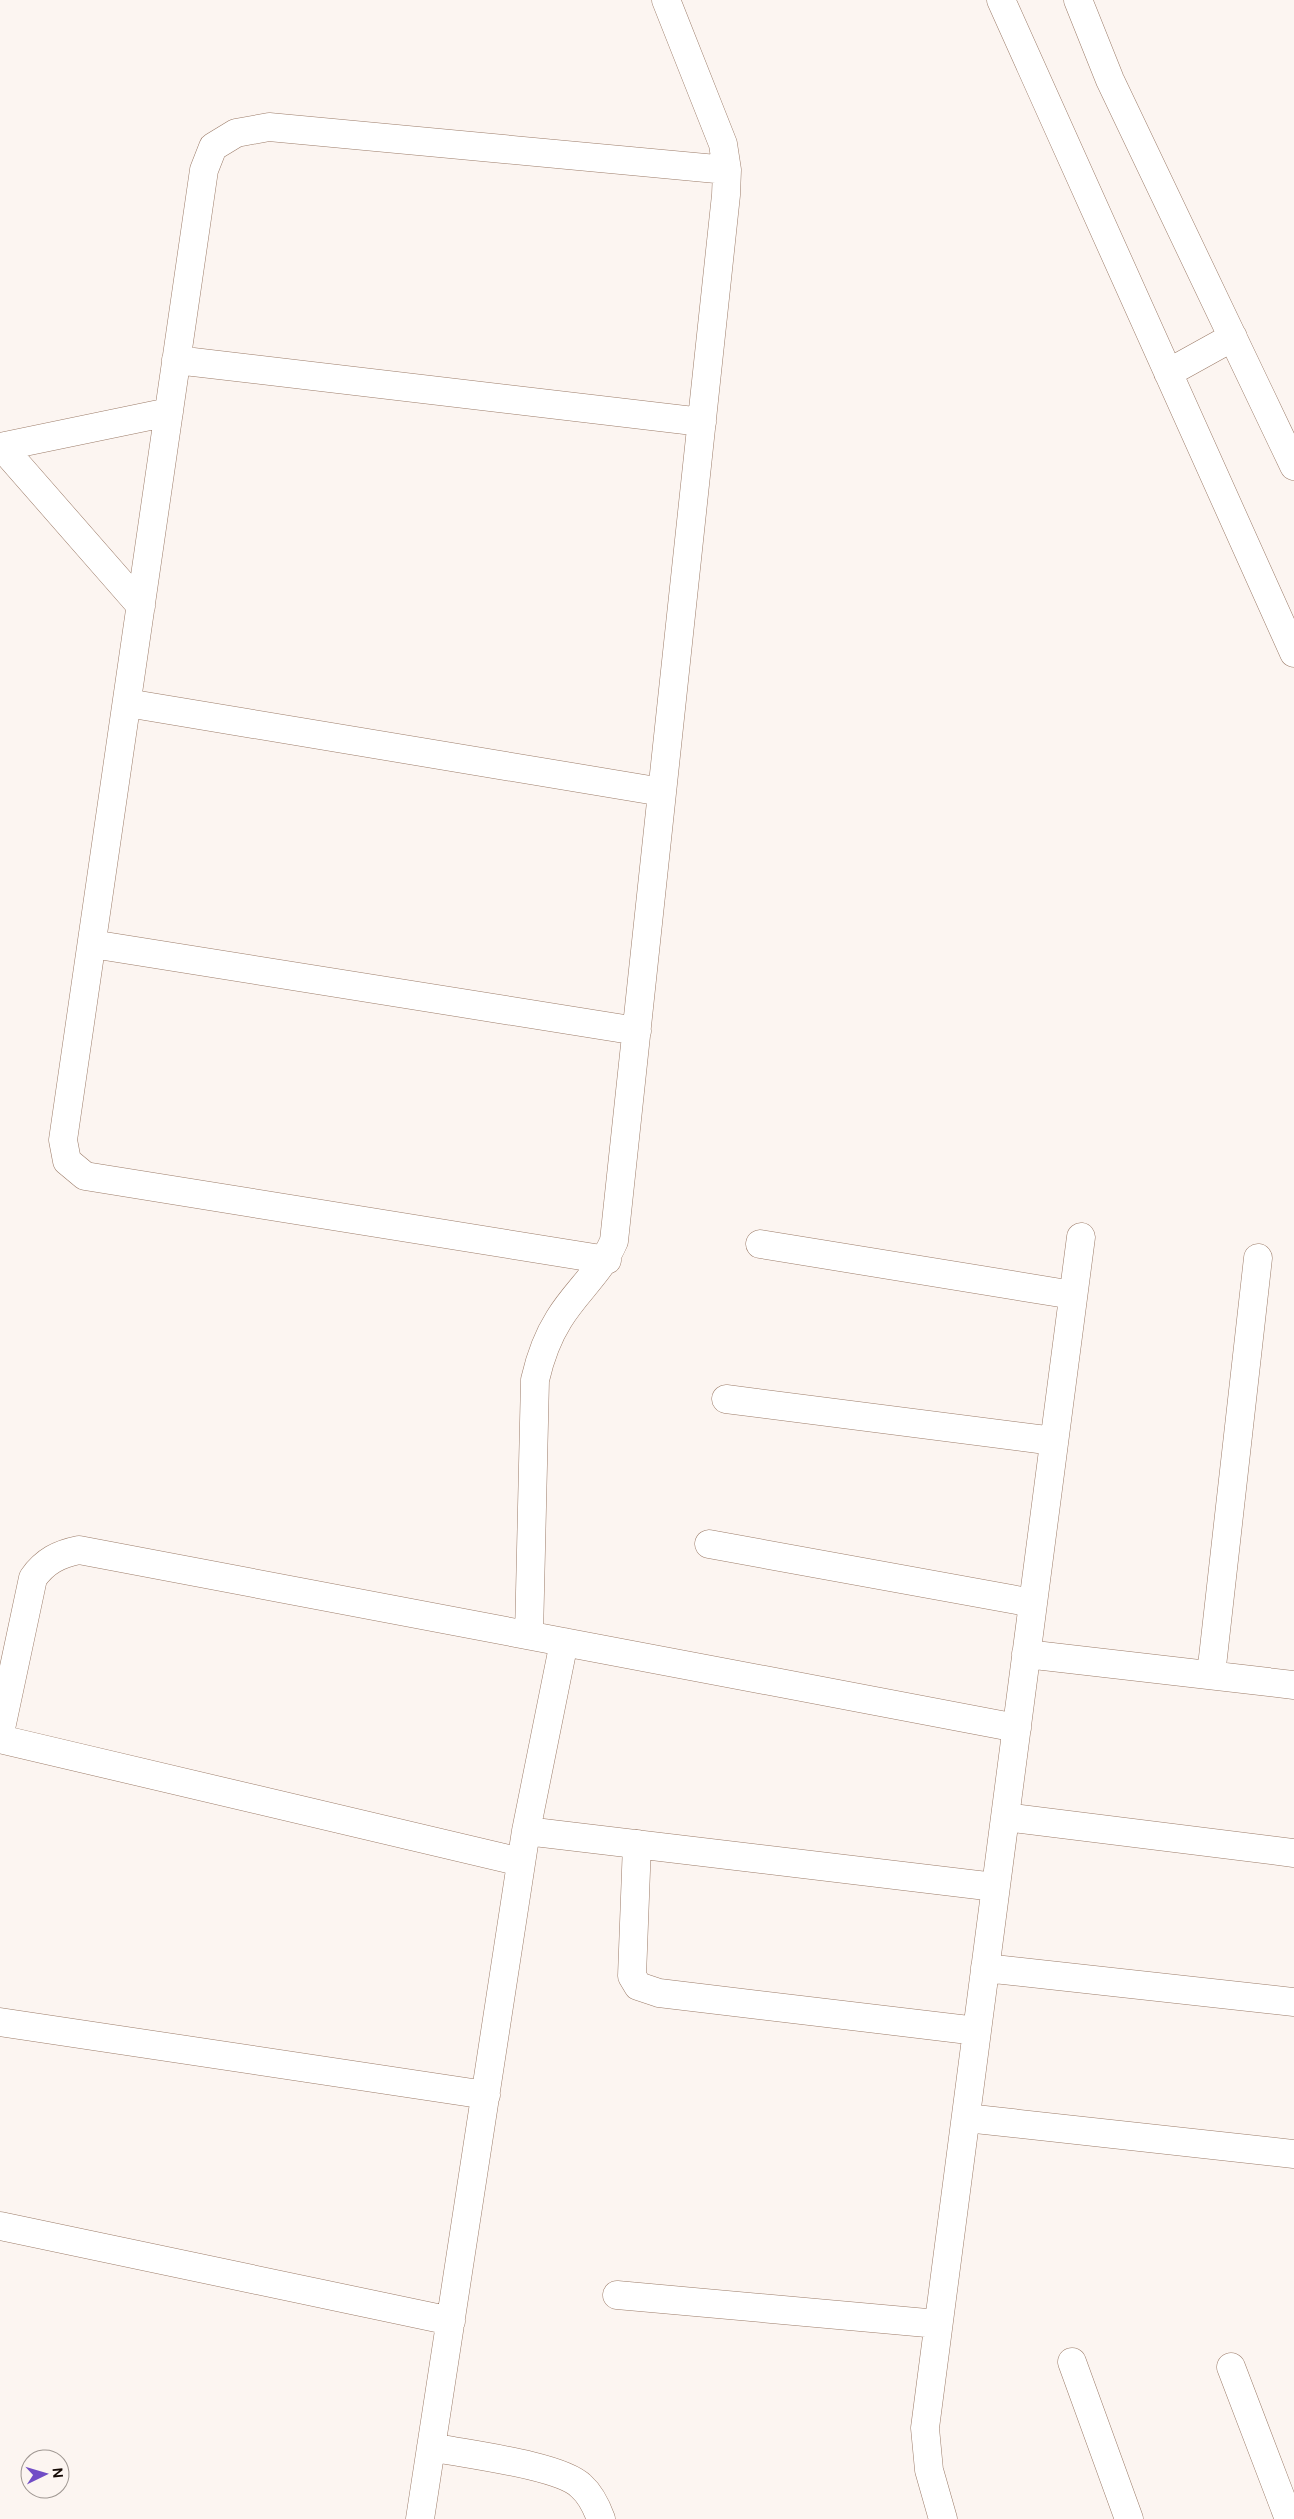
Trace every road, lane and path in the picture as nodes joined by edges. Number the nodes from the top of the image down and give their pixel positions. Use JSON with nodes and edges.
{"nodes":[{"id":1,"x":666,"y":0,"type":"edge"},
{"id":2,"x":1001,"y":0,"type":"edge"},
{"id":3,"x":1078,"y":0,"type":"edge"},
{"id":4,"x":727,"y":170,"type":"junction"},
{"id":5,"x":1233,"y":337,"type":"junction"},
{"id":6,"x":176,"y":360,"type":"junction"},
{"id":7,"x":1168,"y":373,"type":"junction"},
{"id":8,"x":169,"y":412,"type":"junction"},
{"id":9,"x":702,"y":422,"type":"junction"},
{"id":10,"x":1,"y":447,"type":"edge"},
{"id":11,"x":1294,"y":466,"type":"edge"},
{"id":12,"x":141,"y":606,"type":"junction"},
{"id":13,"x":1294,"y":653,"type":"edge"},
{"id":14,"x":127,"y":703,"type":"junction"},
{"id":15,"x":662,"y":792,"type":"junction"},
{"id":16,"x":92,"y":944,"type":"junction"},
{"id":17,"x":636,"y":1031,"type":"junction"},
{"id":18,"x":1081,"y":1237,"type":"dead end"},
{"id":19,"x":760,"y":1244,"type":"dead end"},
{"id":20,"x":1258,"y":1258,"type":"dead end"},
{"id":21,"x":606,"y":1260,"type":"junction"},
{"id":22,"x":1073,"y":1295,"type":"junction"},
{"id":23,"x":726,"y":1399,"type":"dead end"},
{"id":24,"x":1054,"y":1442,"type":"junction"},
{"id":25,"x":709,"y":1544,"type":"dead end"},
{"id":26,"x":1033,"y":1603,"type":"junction"},
{"id":27,"x":528,"y":1635,"type":"junction"},
{"id":28,"x":564,"y":1642,"type":"junction"},
{"id":29,"x":1026,"y":1654,"type":"junction"},
{"id":30,"x":1211,"y":1675,"type":"junction"},
{"id":31,"x":1294,"y":1684,"type":"edge"},
{"id":32,"x":1016,"y":1728,"type":"junction"},
{"id":33,"x":0,"y":1733,"type":"edge"},
{"id":34,"x":0,"y":1739,"type":"edge"},
{"id":35,"x":1005,"y":1817,"type":"junction"},
{"id":36,"x":526,"y":1831,"type":"junction"},
{"id":37,"x":637,"y":1844,"type":"junction"},
{"id":38,"x":1294,"y":1853,"type":"edge"},
{"id":39,"x":521,"y":1862,"type":"junction"},
{"id":40,"x":995,"y":1887,"type":"junction"},
{"id":41,"x":985,"y":1968,"type":"junction"},
{"id":42,"x":1294,"y":2002,"type":"edge"},
{"id":43,"x":0,"y":2022,"type":"edge"},
{"id":44,"x":977,"y":2031,"type":"junction"},
{"id":45,"x":486,"y":2095,"type":"junction"},
{"id":46,"x":966,"y":2118,"type":"junction"},
{"id":47,"x":1294,"y":2154,"type":"edge"},
{"id":48,"x":0,"y":2226,"type":"edge"},
{"id":49,"x":617,"y":2295,"type":"dead end"},
{"id":50,"x":451,"y":2321,"type":"junction"},
{"id":51,"x":938,"y":2324,"type":"junction"},
{"id":52,"x":1072,"y":2362,"type":"dead end"},
{"id":53,"x":1231,"y":2367,"type":"dead end"},
{"id":54,"x":431,"y":2448,"type":"junction"},
{"id":55,"x":420,"y":2519,"type":"edge"},
{"id":56,"x":601,"y":2519,"type":"edge"},
{"id":57,"x":943,"y":2519,"type":"edge"},
{"id":58,"x":1128,"y":2519,"type":"edge"},
{"id":59,"x":1289,"y":2519,"type":"edge"}],
"edges":[{"from":1,"to":4,"type":"street"},
{"from":2,"to":7,"type":"street"},
{"from":3,"to":5,"type":"street"},
{"from":4,"to":6,"type":"street"},
{"from":4,"to":9,"type":"street"},
{"from":5,"to":7,"type":"street"},
{"from":5,"to":11,"type":"street"},
{"from":6,"to":8,"type":"street"},
{"from":6,"to":9,"type":"street"},
{"from":7,"to":13,"type":"street"},
{"from":8,"to":10,"type":"street"},
{"from":8,"to":12,"type":"street"},
{"from":9,"to":15,"type":"street"},
{"from":10,"to":12,"type":"street"},
{"from":12,"to":14,"type":"street"},
{"from":14,"to":15,"type":"street"},
{"from":14,"to":16,"type":"street"},
{"from":15,"to":17,"type":"street"},
{"from":16,"to":17,"type":"street"},
{"from":16,"to":21,"type":"street"},
{"from":17,"to":21,"type":"street"},
{"from":18,"to":22,"type":"street"},
{"from":19,"to":22,"type":"street"},
{"from":20,"to":30,"type":"street"},
{"from":21,"to":27,"type":"street"},
{"from":22,"to":24,"type":"street"},
{"from":23,"to":24,"type":"street"},
{"from":24,"to":26,"type":"street"},
{"from":25,"to":26,"type":"street"},
{"from":26,"to":29,"type":"street"},
{"from":27,"to":28,"type":"street"},
{"from":27,"to":33,"type":"street"},
{"from":28,"to":32,"type":"street"},
{"from":28,"to":36,"type":"street"},
{"from":29,"to":30,"type":"street"},
{"from":29,"to":32,"type":"street"},
{"from":30,"to":31,"type":"street"},
{"from":32,"to":35,"type":"street"},
{"from":34,"to":39,"type":"street"},
{"from":35,"to":38,"type":"street"},
{"from":35,"to":40,"type":"street"},
{"from":36,"to":37,"type":"street"},
{"from":36,"to":39,"type":"street"},
{"from":37,"to":40,"type":"street"},
{"from":37,"to":44,"type":"street"},
{"from":39,"to":45,"type":"street"},
{"from":40,"to":41,"type":"street"},
{"from":41,"to":42,"type":"street"},
{"from":41,"to":44,"type":"street"},
{"from":43,"to":45,"type":"street"},
{"from":44,"to":46,"type":"street"},
{"from":45,"to":50,"type":"street"},
{"from":46,"to":47,"type":"street"},
{"from":46,"to":51,"type":"street"},
{"from":48,"to":50,"type":"street"},
{"from":49,"to":51,"type":"street"},
{"from":50,"to":54,"type":"street"},
{"from":51,"to":57,"type":"street"},
{"from":52,"to":58,"type":"street"},
{"from":53,"to":59,"type":"street"},
{"from":54,"to":55,"type":"street"},
{"from":54,"to":56,"type":"street"}]}
